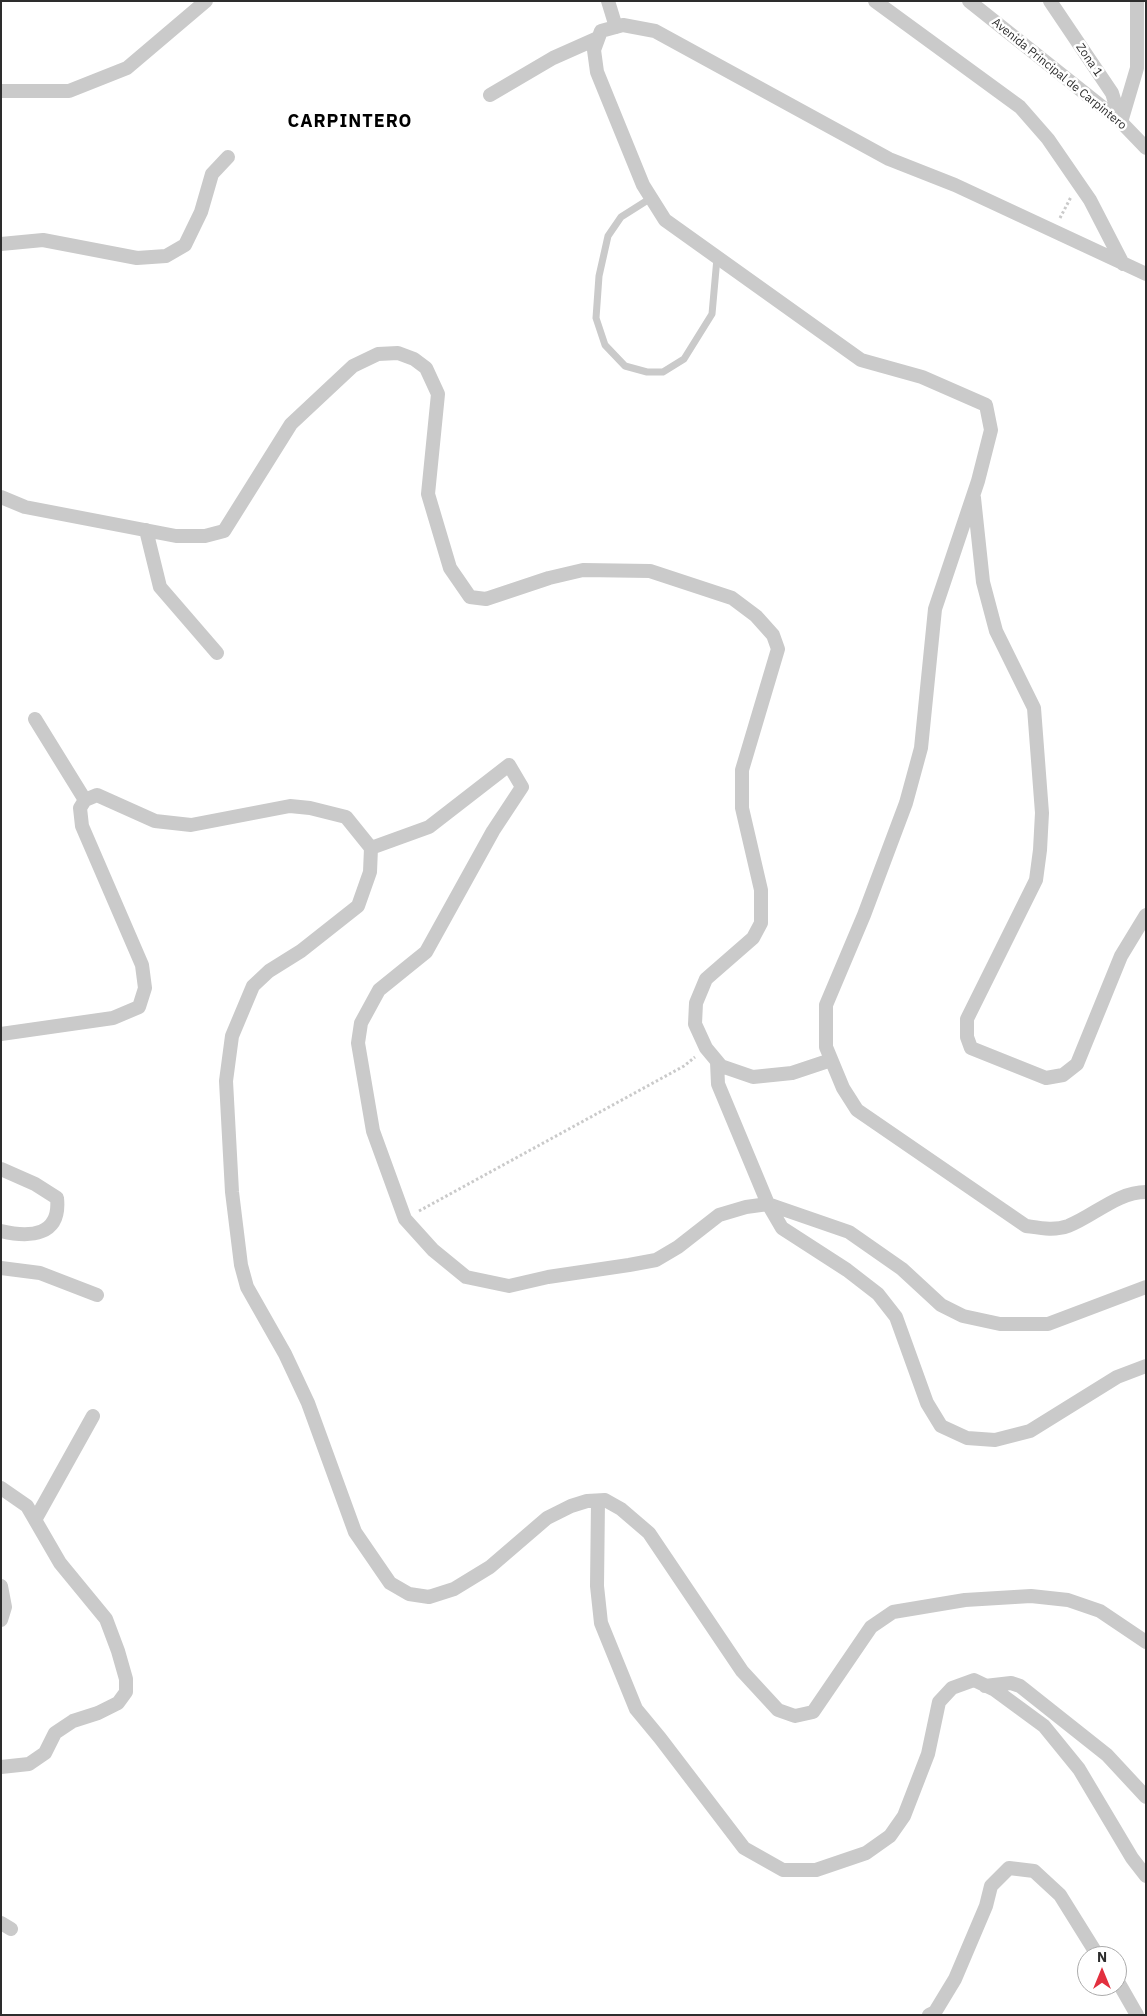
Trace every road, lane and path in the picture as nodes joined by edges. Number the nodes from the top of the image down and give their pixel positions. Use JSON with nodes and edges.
{"nodes":[{"id":1,"x":206,"y":1,"type":"edge"},
{"id":2,"x":608,"y":1,"type":"edge"},
{"id":3,"x":875,"y":1,"type":"edge"},
{"id":4,"x":969,"y":1,"type":"edge"},
{"id":5,"x":1050,"y":1,"type":"edge"},
{"id":6,"x":1137,"y":1,"type":"edge"},
{"id":7,"x":616,"y":28,"type":"junction"},
{"id":8,"x":598,"y":38,"type":"junction"},
{"id":9,"x":1,"y":91,"type":"edge"},
{"id":10,"x":490,"y":95,"type":"dead end"},
{"id":11,"x":1121,"y":122,"type":"junction"},
{"id":12,"x":1146,"y":148,"type":"edge"},
{"id":13,"x":228,"y":157,"type":"dead end"},
{"id":14,"x":1078,"y":183,"type":"junction"},
{"id":15,"x":651,"y":198,"type":"junction"},
{"id":16,"x":1053,"y":231,"type":"junction"},
{"id":17,"x":1,"y":244,"type":"edge"},
{"id":18,"x":717,"y":258,"type":"junction"},
{"id":19,"x":1123,"y":264,"type":"junction"},
{"id":20,"x":1146,"y":274,"type":"edge"},
{"id":21,"x":973,"y":495,"type":"junction"},
{"id":22,"x":1,"y":497,"type":"edge"},
{"id":23,"x":146,"y":530,"type":"junction"},
{"id":24,"x":217,"y":653,"type":"dead end"},
{"id":25,"x":35,"y":719,"type":"dead end"},
{"id":26,"x":86,"y":800,"type":"junction"},
{"id":27,"x":371,"y":848,"type":"junction"},
{"id":28,"x":1146,"y":915,"type":"edge"},
{"id":29,"x":1,"y":1034,"type":"edge"},
{"id":30,"x":706,"y":1048,"type":"junction"},
{"id":31,"x":831,"y":1060,"type":"junction"},
{"id":32,"x":717,"y":1062,"type":"junction"},
{"id":33,"x":1,"y":1169,"type":"edge"},
{"id":34,"x":1146,"y":1192,"type":"edge"},
{"id":35,"x":768,"y":1204,"type":"junction"},
{"id":36,"x":405,"y":1219,"type":"junction"},
{"id":37,"x":1,"y":1231,"type":"edge"},
{"id":38,"x":1,"y":1268,"type":"edge"},
{"id":39,"x":1146,"y":1287,"type":"edge"},
{"id":40,"x":97,"y":1295,"type":"dead end"},
{"id":41,"x":1146,"y":1366,"type":"edge"},
{"id":42,"x":93,"y":1416,"type":"dead end"},
{"id":43,"x":1,"y":1488,"type":"edge"},
{"id":44,"x":598,"y":1501,"type":"junction"},
{"id":45,"x":35,"y":1520,"type":"junction"},
{"id":46,"x":1,"y":1586,"type":"edge"},
{"id":47,"x":1,"y":1620,"type":"edge"},
{"id":48,"x":1146,"y":1642,"type":"edge"},
{"id":49,"x":985,"y":1686,"type":"junction"},
{"id":50,"x":1,"y":1766,"type":"edge"},
{"id":51,"x":1146,"y":1797,"type":"edge"},
{"id":52,"x":1146,"y":1876,"type":"edge"},
{"id":53,"x":1092,"y":1946,"type":"edge"},
{"id":54,"x":1126,"y":1996,"type":"edge"},
{"id":55,"x":929,"y":2015,"type":"edge"},
{"id":56,"x":1137,"y":2015,"type":"edge"}],
"edges":[{"from":1,"to":9,"type":"street"},
{"from":2,"to":7,"type":"street"},
{"from":3,"to":14,"type":"street"},
{"from":4,"to":11,"type":"street","name":"Avenida Principal de Carpintero"},
{"from":5,"to":11,"type":"street","name":"Zona 1"},
{"from":6,"to":11,"type":"street"},
{"from":7,"to":8,"type":"street"},
{"from":7,"to":16,"type":"street"},
{"from":8,"to":10,"type":"street"},
{"from":8,"to":15,"type":"street"},
{"from":11,"to":12,"type":"street","name":"Avenida Principal de Carpintero"},
{"from":13,"to":17,"type":"street"},
{"from":14,"to":16,"type":"path"},
{"from":14,"to":19,"type":"street"},
{"from":15,"to":18,"type":"street"},
{"from":15,"to":18,"type":"lane"},
{"from":16,"to":19,"type":"street"},
{"from":18,"to":21,"type":"street"},
{"from":19,"to":20,"type":"street"},
{"from":21,"to":28,"type":"street"},
{"from":21,"to":31,"type":"street"},
{"from":22,"to":23,"type":"street"},
{"from":23,"to":24,"type":"street"},
{"from":23,"to":30,"type":"street"},
{"from":25,"to":26,"type":"street"},
{"from":26,"to":27,"type":"street"},
{"from":26,"to":29,"type":"street"},
{"from":27,"to":36,"type":"street"},
{"from":27,"to":44,"type":"street"},
{"from":30,"to":32,"type":"street"},
{"from":30,"to":36,"type":"path"},
{"from":31,"to":32,"type":"street"},
{"from":31,"to":34,"type":"street"},
{"from":32,"to":35,"type":"street"},
{"from":33,"to":37,"type":"street"},
{"from":35,"to":36,"type":"street"},
{"from":35,"to":39,"type":"street"},
{"from":35,"to":41,"type":"street"},
{"from":38,"to":40,"type":"street"},
{"from":42,"to":45,"type":"street"},
{"from":43,"to":45,"type":"street"},
{"from":44,"to":48,"type":"street"},
{"from":44,"to":49,"type":"street"},
{"from":45,"to":50,"type":"street"},
{"from":46,"to":47,"type":"street"},
{"from":49,"to":51,"type":"street"},
{"from":49,"to":52,"type":"street"},
{"from":53,"to":55,"type":"street"},
{"from":54,"to":56,"type":"street"}]}
